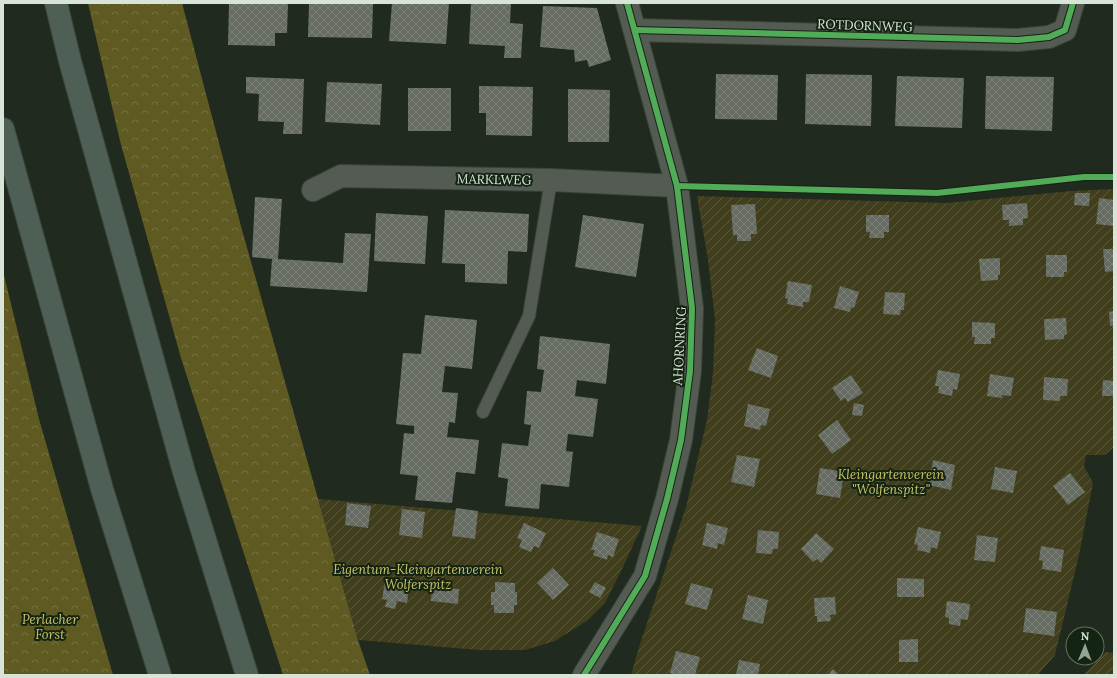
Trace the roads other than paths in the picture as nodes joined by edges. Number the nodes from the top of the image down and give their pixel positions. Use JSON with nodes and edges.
{"nodes":[{"id":1,"x":56,"y":3,"type":"edge"},
{"id":2,"x":627,"y":3,"type":"edge"},
{"id":3,"x":1073,"y":3,"type":"edge"},
{"id":4,"x":635,"y":30,"type":"junction"},
{"id":5,"x":3,"y":129,"type":"edge"},
{"id":6,"x":551,"y":180,"type":"junction"},
{"id":7,"x":677,"y":186,"type":"junction"},
{"id":8,"x":313,"y":190,"type":"dead end"},
{"id":9,"x":483,"y":412,"type":"dead end"},
{"id":10,"x":160,"y":675,"type":"edge"},
{"id":11,"x":247,"y":675,"type":"edge"},
{"id":12,"x":584,"y":675,"type":"edge"}],
"edges":[{"from":1,"to":11,"type":"highway"},
{"from":2,"to":4,"type":"street","name":"AHORNRING"},
{"from":3,"to":4,"type":"street","name":"ROTDORNWEG"},
{"from":4,"to":7,"type":"street","name":"AHORNRING"},
{"from":5,"to":10,"type":"highway"},
{"from":6,"to":7,"type":"street","name":"MARKLWEG"},
{"from":6,"to":8,"type":"street","name":"MARKLWEG"},
{"from":6,"to":9,"type":"lane"},
{"from":7,"to":12,"type":"street","name":"AHORNRING"}]}
